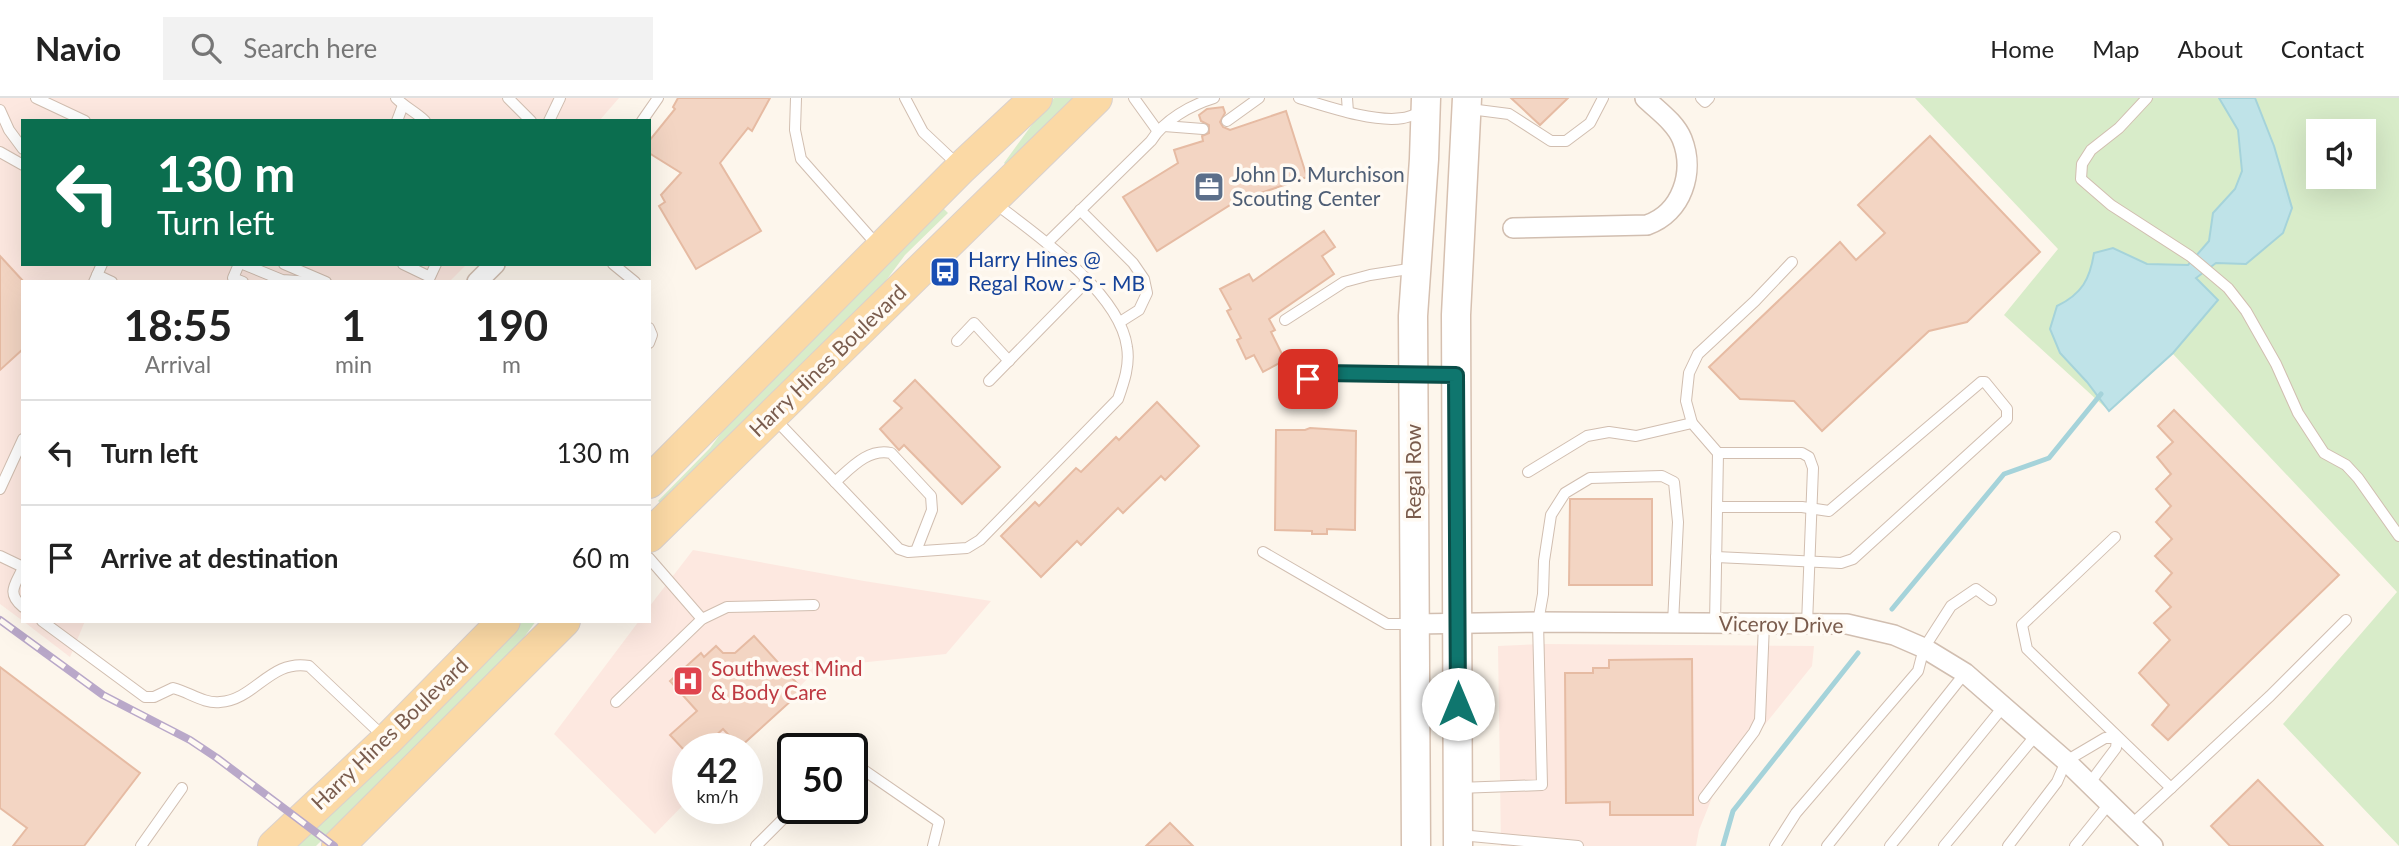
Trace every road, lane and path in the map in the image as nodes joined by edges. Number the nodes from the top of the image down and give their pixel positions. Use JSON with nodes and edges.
{"nodes":[{"id":1,"x":36,"y":98,"type":"edge"},
{"id":2,"x":508,"y":98,"type":"edge"},
{"id":3,"x":560,"y":98,"type":"edge"},
{"id":4,"x":658,"y":98,"type":"edge"},
{"id":5,"x":796,"y":98,"type":"edge"},
{"id":6,"x":905,"y":98,"type":"edge"},
{"id":7,"x":1036,"y":98,"type":"edge"},
{"id":8,"x":1096,"y":98,"type":"edge"},
{"id":9,"x":1135,"y":98,"type":"edge"},
{"id":10,"x":1213,"y":98,"type":"edge"},
{"id":11,"x":1259,"y":98,"type":"edge"},
{"id":12,"x":1298,"y":98,"type":"edge"},
{"id":13,"x":1348,"y":98,"type":"edge"},
{"id":14,"x":1603,"y":98,"type":"edge"},
{"id":15,"x":1645,"y":98,"type":"edge"},
{"id":16,"x":1701,"y":98,"type":"edge"},
{"id":17,"x":1709,"y":98,"type":"edge"},
{"id":18,"x":2147,"y":98,"type":"edge"},
{"id":19,"x":1198,"y":101,"type":"edge"},
{"id":20,"x":1466,"y":103,"type":"edge"},
{"id":21,"x":1426,"y":104,"type":"edge"},
{"id":22,"x":404,"y":109,"type":"edge"},
{"id":23,"x":0,"y":110,"type":"edge"},
{"id":24,"x":1348,"y":112,"type":"junction"},
{"id":25,"x":81,"y":119,"type":"edge"},
{"id":26,"x":423,"y":119,"type":"edge"},
{"id":27,"x":529,"y":119,"type":"edge"},
{"id":28,"x":550,"y":119,"type":"edge"},
{"id":29,"x":643,"y":119,"type":"edge"},
{"id":30,"x":1227,"y":121,"type":"dead end"},
{"id":31,"x":1161,"y":128,"type":"junction"},
{"id":32,"x":1203,"y":129,"type":"dead end"},
{"id":33,"x":21,"y":146,"type":"edge"},
{"id":34,"x":0,"y":152,"type":"edge"},
{"id":35,"x":21,"y":164,"type":"edge"},
{"id":36,"x":961,"y":168,"type":"junction"},
{"id":37,"x":992,"y":200,"type":"junction"},
{"id":38,"x":1080,"y":210,"type":"junction"},
{"id":39,"x":1461,"y":227,"type":"junction"},
{"id":40,"x":1513,"y":228,"type":"dead end"},
{"id":41,"x":1047,"y":243,"type":"junction"},
{"id":42,"x":881,"y":248,"type":"junction"},
{"id":43,"x":1792,"y":262,"type":"dead end"},
{"id":44,"x":240,"y":266,"type":"edge"},
{"id":45,"x":246,"y":266,"type":"edge"},
{"id":46,"x":288,"y":266,"type":"edge"},
{"id":47,"x":407,"y":266,"type":"edge"},
{"id":48,"x":435,"y":266,"type":"edge"},
{"id":49,"x":493,"y":266,"type":"edge"},
{"id":50,"x":615,"y":266,"type":"edge"},
{"id":51,"x":1416,"y":268,"type":"junction"},
{"id":52,"x":238,"y":280,"type":"edge"},
{"id":53,"x":280,"y":280,"type":"edge"},
{"id":54,"x":321,"y":280,"type":"edge"},
{"id":55,"x":479,"y":280,"type":"edge"},
{"id":56,"x":633,"y":280,"type":"edge"},
{"id":57,"x":1087,"y":281,"type":"junction"},
{"id":58,"x":1285,"y":320,"type":"dead end"},
{"id":59,"x":1120,"y":322,"type":"junction"},
{"id":60,"x":957,"y":341,"type":"dead end"},
{"id":61,"x":1009,"y":361,"type":"junction"},
{"id":62,"x":1414,"y":374,"type":"junction"},
{"id":63,"x":1456,"y":375,"type":"junction"},
{"id":64,"x":989,"y":381,"type":"dead end"},
{"id":65,"x":1293,"y":385,"type":"dead end"},
{"id":66,"x":772,"y":416,"type":"junction"},
{"id":67,"x":1692,"y":423,"type":"junction"},
{"id":68,"x":21,"y":443,"type":"edge"},
{"id":69,"x":1718,"y":453,"type":"junction"},
{"id":70,"x":1528,"y":472,"type":"dead end"},
{"id":71,"x":651,"y":480,"type":"edge"},
{"id":72,"x":835,"y":482,"type":"junction"},
{"id":73,"x":0,"y":489,"type":"edge"},
{"id":74,"x":1718,"y":507,"type":"junction"},
{"id":75,"x":1812,"y":508,"type":"junction"},
{"id":76,"x":651,"y":534,"type":"edge"},
{"id":77,"x":2399,"y":536,"type":"edge"},
{"id":78,"x":2115,"y":537,"type":"dead end"},
{"id":79,"x":916,"y":551,"type":"junction"},
{"id":80,"x":1263,"y":552,"type":"dead end"},
{"id":81,"x":0,"y":556,"type":"edge"},
{"id":82,"x":1717,"y":557,"type":"junction"},
{"id":83,"x":651,"y":560,"type":"edge"},
{"id":84,"x":1809,"y":562,"type":"junction"},
{"id":85,"x":21,"y":567,"type":"edge"},
{"id":86,"x":21,"y":572,"type":"edge"},
{"id":87,"x":1991,"y":600,"type":"dead end"},
{"id":88,"x":21,"y":605,"type":"edge"},
{"id":89,"x":814,"y":605,"type":"dead end"},
{"id":90,"x":702,"y":619,"type":"junction"},
{"id":91,"x":2346,"y":620,"type":"dead end"},
{"id":92,"x":1538,"y":622,"type":"junction"},
{"id":93,"x":502,"y":623,"type":"edge"},
{"id":94,"x":562,"y":623,"type":"edge"},
{"id":95,"x":1457,"y":623,"type":"junction"},
{"id":96,"x":1673,"y":623,"type":"junction"},
{"id":97,"x":1415,"y":624,"type":"junction"},
{"id":98,"x":1715,"y":624,"type":"junction"},
{"id":99,"x":1764,"y":624,"type":"junction"},
{"id":100,"x":1807,"y":624,"type":"junction"},
{"id":101,"x":56,"y":626,"type":"edge"},
{"id":102,"x":1924,"y":648,"type":"junction"},
{"id":103,"x":1965,"y":673,"type":"junction"},
{"id":104,"x":616,"y":702,"type":"dead end"},
{"id":105,"x":2003,"y":707,"type":"junction"},
{"id":106,"x":2036,"y":735,"type":"junction"},
{"id":107,"x":2117,"y":738,"type":"junction"},
{"id":108,"x":387,"y":740,"type":"junction"},
{"id":109,"x":2066,"y":761,"type":"junction"},
{"id":110,"x":868,"y":773,"type":"edge"},
{"id":111,"x":2089,"y":784,"type":"junction"},
{"id":112,"x":182,"y":788,"type":"dead end"},
{"id":113,"x":2171,"y":788,"type":"junction"},
{"id":114,"x":1458,"y":789,"type":"junction"},
{"id":115,"x":1704,"y":798,"type":"dead end"},
{"id":116,"x":2109,"y":804,"type":"junction"},
{"id":117,"x":778,"y":824,"type":"edge"},
{"id":118,"x":2131,"y":825,"type":"junction"},
{"id":119,"x":1458,"y":840,"type":"edge"},
{"id":120,"x":1536,"y":844,"type":"edge"},
{"id":121,"x":141,"y":846,"type":"edge"},
{"id":122,"x":274,"y":846,"type":"edge"},
{"id":123,"x":338,"y":846,"type":"edge"},
{"id":124,"x":756,"y":846,"type":"edge"},
{"id":125,"x":933,"y":846,"type":"edge"},
{"id":126,"x":1416,"y":846,"type":"edge"},
{"id":127,"x":1578,"y":846,"type":"edge"},
{"id":128,"x":1775,"y":846,"type":"edge"},
{"id":129,"x":1827,"y":846,"type":"edge"},
{"id":130,"x":1890,"y":846,"type":"edge"},
{"id":131,"x":1944,"y":846,"type":"edge"},
{"id":132,"x":2008,"y":846,"type":"edge"},
{"id":133,"x":2075,"y":846,"type":"edge"},
{"id":134,"x":2153,"y":846,"type":"edge"}],
"edges":[{"from":1,"to":25,"type":"lane"},
{"from":2,"to":27,"type":"lane"},
{"from":3,"to":28,"type":"lane"},
{"from":4,"to":29,"type":"lane"},
{"from":5,"to":42,"type":"lane"},
{"from":6,"to":36,"type":"lane"},
{"from":7,"to":36,"type":"main road","name":"Harry Hines Boulevard"},
{"from":8,"to":37,"type":"main road","name":"Harry Hines Boulevard"},
{"from":9,"to":31,"type":"lane"},
{"from":10,"to":19,"type":"lane"},
{"from":11,"to":30,"type":"lane"},
{"from":12,"to":24,"type":"lane"},
{"from":13,"to":24,"type":"lane"},
{"from":14,"to":20,"type":"lane"},
{"from":15,"to":40,"type":"street"},
{"from":16,"to":17,"type":"lane"},
{"from":18,"to":77,"type":"lane"},
{"from":19,"to":31,"type":"lane"},
{"from":20,"to":39,"type":"main road","name":"Regal Row"},
{"from":21,"to":24,"type":"lane"},
{"from":21,"to":39,"type":"main road"},
{"from":21,"to":51,"type":"main road","name":"Regal Row"},
{"from":22,"to":26,"type":"lane"},
{"from":23,"to":33,"type":"lane"},
{"from":31,"to":32,"type":"lane"},
{"from":31,"to":38,"type":"lane"},
{"from":34,"to":35,"type":"lane"},
{"from":36,"to":37,"type":"main road"},
{"from":36,"to":42,"type":"main road","name":"Harry Hines Boulevard"},
{"from":37,"to":41,"type":"lane"},
{"from":37,"to":66,"type":"main road","name":"Harry Hines Boulevard"},
{"from":38,"to":41,"type":"lane"},
{"from":38,"to":59,"type":"lane"},
{"from":39,"to":63,"type":"main road","name":"Regal Row"},
{"from":41,"to":57,"type":"lane"},
{"from":42,"to":71,"type":"main road","name":"Harry Hines Boulevard"},
{"from":43,"to":67,"type":"lane"},
{"from":44,"to":52,"type":"lane"},
{"from":45,"to":53,"type":"lane"},
{"from":46,"to":54,"type":"lane"},
{"from":47,"to":48,"type":"lane"},
{"from":49,"to":55,"type":"street"},
{"from":50,"to":56,"type":"lane"},
{"from":51,"to":58,"type":"lane"},
{"from":51,"to":62,"type":"main road","name":"Regal Row"},
{"from":57,"to":59,"type":"lane"},
{"from":57,"to":61,"type":"lane"},
{"from":59,"to":79,"type":"lane"},
{"from":60,"to":61,"type":"lane"},
{"from":61,"to":64,"type":"lane"},
{"from":62,"to":63,"type":"main road"},
{"from":62,"to":65,"type":"lane"},
{"from":62,"to":97,"type":"main road","name":"Regal Row"},
{"from":63,"to":95,"type":"main road","name":"Regal Row"},
{"from":66,"to":72,"type":"lane"},
{"from":66,"to":76,"type":"main road","name":"Harry Hines Boulevard"},
{"from":67,"to":69,"type":"lane"},
{"from":67,"to":70,"type":"lane"},
{"from":68,"to":73,"type":"lane"},
{"from":69,"to":74,"type":"lane"},
{"from":69,"to":75,"type":"lane"},
{"from":72,"to":79,"type":"lane"},
{"from":72,"to":79,"type":"lane"},
{"from":74,"to":75,"type":"lane"},
{"from":74,"to":82,"type":"lane"},
{"from":75,"to":84,"type":"lane"},
{"from":75,"to":84,"type":"lane"},
{"from":78,"to":107,"type":"lane"},
{"from":80,"to":97,"type":"lane"},
{"from":81,"to":85,"type":"lane"},
{"from":82,"to":84,"type":"lane"},
{"from":82,"to":98,"type":"lane"},
{"from":83,"to":90,"type":"lane"},
{"from":84,"to":100,"type":"lane"},
{"from":86,"to":88,"type":"lane"},
{"from":87,"to":102,"type":"lane"},
{"from":89,"to":90,"type":"lane"},
{"from":90,"to":104,"type":"lane"},
{"from":91,"to":113,"type":"lane"},
{"from":92,"to":95,"type":"street","name":"Viceroy Drive"},
{"from":92,"to":96,"type":"street","name":"Viceroy Drive"},
{"from":92,"to":96,"type":"lane"},
{"from":92,"to":114,"type":"lane"},
{"from":93,"to":108,"type":"main road","name":"Harry Hines Boulevard"},
{"from":94,"to":123,"type":"main road","name":"Harry Hines Boulevard"},
{"from":95,"to":97,"type":"street","name":"Viceroy Drive"},
{"from":95,"to":114,"type":"main road","name":"Regal Row"},
{"from":96,"to":98,"type":"street","name":"Viceroy Drive"},
{"from":97,"to":126,"type":"main road","name":"Regal Row"},
{"from":98,"to":99,"type":"street","name":"Viceroy Drive"},
{"from":99,"to":100,"type":"street","name":"Viceroy Drive"},
{"from":99,"to":115,"type":"lane"},
{"from":100,"to":102,"type":"street","name":"Viceroy Drive"},
{"from":101,"to":108,"type":"lane"},
{"from":102,"to":103,"type":"street","name":"Viceroy Drive"},
{"from":102,"to":128,"type":"lane"},
{"from":103,"to":105,"type":"street","name":"Viceroy Drive"},
{"from":103,"to":129,"type":"lane"},
{"from":105,"to":106,"type":"street","name":"Viceroy Drive"},
{"from":105,"to":130,"type":"lane"},
{"from":106,"to":109,"type":"street","name":"Viceroy Drive"},
{"from":106,"to":131,"type":"lane"},
{"from":107,"to":109,"type":"lane"},
{"from":107,"to":111,"type":"lane"},
{"from":107,"to":113,"type":"lane"},
{"from":108,"to":122,"type":"main road","name":"Harry Hines Boulevard"},
{"from":109,"to":111,"type":"street","name":"Viceroy Drive"},
{"from":109,"to":132,"type":"lane"},
{"from":110,"to":125,"type":"lane"},
{"from":111,"to":116,"type":"street","name":"Viceroy Drive"},
{"from":112,"to":121,"type":"lane"},
{"from":113,"to":118,"type":"lane"},
{"from":114,"to":119,"type":"main road","name":"Regal Row"},
{"from":116,"to":118,"type":"street","name":"Viceroy Drive"},
{"from":116,"to":133,"type":"lane"},
{"from":117,"to":124,"type":"lane"},
{"from":118,"to":134,"type":"street","name":"Viceroy Drive"},
{"from":119,"to":120,"type":"lane"},
{"from":120,"to":127,"type":"lane"}]}
